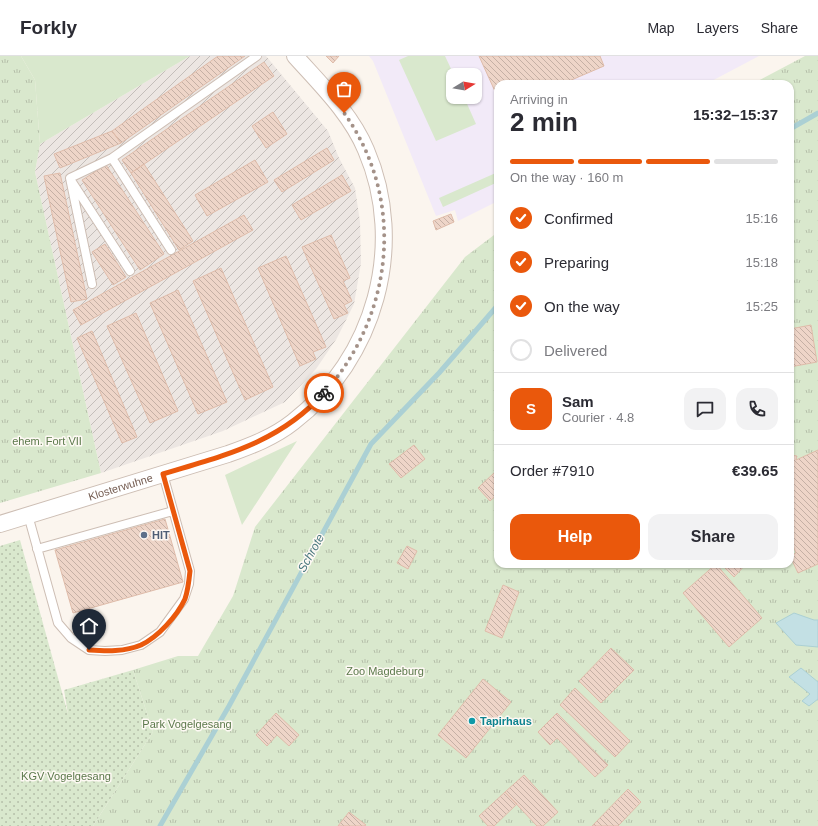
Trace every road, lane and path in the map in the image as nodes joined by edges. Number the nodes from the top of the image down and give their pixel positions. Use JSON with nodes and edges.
{"nodes":[{"id":1,"x":257,"y":56,"type":"edge"},
{"id":2,"x":295,"y":56,"type":"edge"},
{"id":3,"x":112,"y":158,"type":"junction"},
{"id":4,"x":70,"y":178,"type":"junction"},
{"id":5,"x":171,"y":250,"type":"dead end"},
{"id":6,"x":130,"y":271,"type":"dead end"},
{"id":7,"x":92,"y":284,"type":"dead end"},
{"id":8,"x":163,"y":474,"type":"junction"},
{"id":9,"x":174,"y":512,"type":"junction"},
{"id":10,"x":28,"y":515,"type":"junction"},
{"id":11,"x":0,"y":524,"type":"edge"},
{"id":12,"x":37,"y":549,"type":"junction"}],
"edges":[{"from":1,"to":3,"type":"lane"},
{"from":2,"to":8,"type":"street","name":"Klosterwuhne"},
{"from":3,"to":4,"type":"lane"},
{"from":3,"to":5,"type":"lane"},
{"from":4,"to":6,"type":"lane"},
{"from":4,"to":7,"type":"lane"},
{"from":8,"to":9,"type":"lane"},
{"from":8,"to":10,"type":"street","name":"Klosterwuhne"},
{"from":9,"to":12,"type":"lane"},
{"from":9,"to":12,"type":"lane"},
{"from":10,"to":11,"type":"street","name":"Klosterwuhne"},
{"from":10,"to":12,"type":"lane"}]}
